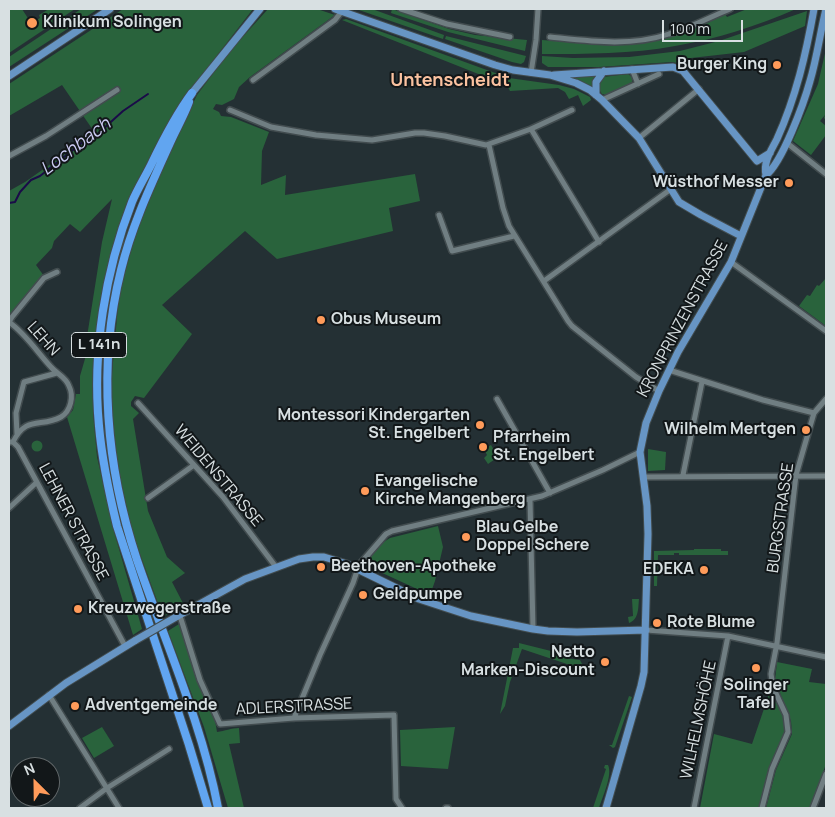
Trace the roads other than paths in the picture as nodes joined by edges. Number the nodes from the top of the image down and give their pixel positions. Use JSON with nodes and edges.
{"nodes":[{"id":1,"x":110,"y":9,"type":"edge"},
{"id":2,"x":260,"y":9,"type":"edge"},
{"id":3,"x":401,"y":9,"type":"edge"},
{"id":4,"x":421,"y":9,"type":"edge"},
{"id":5,"x":538,"y":9,"type":"edge"},
{"id":6,"x":730,"y":9,"type":"edge"},
{"id":7,"x":814,"y":9,"type":"edge"},
{"id":8,"x":826,"y":9,"type":"edge"},
{"id":9,"x":344,"y":10,"type":"edge"},
{"id":10,"x":721,"y":10,"type":"edge"},
{"id":11,"x":419,"y":15,"type":"junction"},
{"id":12,"x":826,"y":32,"type":"edge"},
{"id":13,"x":510,"y":37,"type":"dead end"},
{"id":14,"x":550,"y":37,"type":"dead end"},
{"id":15,"x":632,"y":69,"type":"junction"},
{"id":16,"x":605,"y":71,"type":"junction"},
{"id":17,"x":531,"y":73,"type":"junction"},
{"id":18,"x":659,"y":74,"type":"dead end"},
{"id":19,"x":550,"y":75,"type":"junction"},
{"id":20,"x":9,"y":76,"type":"edge"},
{"id":21,"x":253,"y":80,"type":"dead end"},
{"id":22,"x":810,"y":81,"type":"junction"},
{"id":23,"x":638,"y":84,"type":"junction"},
{"id":24,"x":700,"y":89,"type":"junction"},
{"id":25,"x":117,"y":90,"type":"dead end"},
{"id":26,"x":192,"y":93,"type":"junction"},
{"id":27,"x":599,"y":97,"type":"junction"},
{"id":28,"x":230,"y":110,"type":"dead end"},
{"id":29,"x":572,"y":110,"type":"dead end"},
{"id":30,"x":531,"y":128,"type":"junction"},
{"id":31,"x":639,"y":138,"type":"junction"},
{"id":32,"x":777,"y":139,"type":"junction"},
{"id":33,"x":787,"y":143,"type":"junction"},
{"id":34,"x":489,"y":145,"type":"junction"},
{"id":35,"x":770,"y":153,"type":"junction"},
{"id":36,"x":9,"y":156,"type":"edge"},
{"id":37,"x":757,"y":161,"type":"junction"},
{"id":38,"x":826,"y":174,"type":"edge"},
{"id":39,"x":766,"y":175,"type":"junction"},
{"id":40,"x":671,"y":189,"type":"junction"},
{"id":41,"x":439,"y":214,"type":"dead end"},
{"id":42,"x":514,"y":236,"type":"junction"},
{"id":43,"x":741,"y":236,"type":"junction"},
{"id":44,"x":599,"y":242,"type":"junction"},
{"id":45,"x":731,"y":262,"type":"junction"},
{"id":46,"x":57,"y":272,"type":"dead end"},
{"id":47,"x":544,"y":281,"type":"junction"},
{"id":48,"x":9,"y":322,"type":"edge"},
{"id":49,"x":826,"y":331,"type":"edge"},
{"id":50,"x":669,"y":370,"type":"junction"},
{"id":51,"x":58,"y":373,"type":"junction"},
{"id":52,"x":702,"y":382,"type":"junction"},
{"id":53,"x":659,"y":391,"type":"junction"},
{"id":54,"x":497,"y":399,"type":"dead end"},
{"id":55,"x":826,"y":399,"type":"edge"},
{"id":56,"x":138,"y":403,"type":"dead end"},
{"id":57,"x":814,"y":413,"type":"junction"},
{"id":58,"x":17,"y":434,"type":"junction"},
{"id":59,"x":11,"y":442,"type":"edge"},
{"id":60,"x":640,"y":452,"type":"junction"},
{"id":61,"x":194,"y":465,"type":"junction"},
{"id":62,"x":683,"y":475,"type":"junction"},
{"id":63,"x":796,"y":475,"type":"junction"},
{"id":64,"x":826,"y":476,"type":"edge"},
{"id":65,"x":643,"y":477,"type":"junction"},
{"id":66,"x":37,"y":482,"type":"junction"},
{"id":67,"x":550,"y":493,"type":"junction"},
{"id":68,"x":148,"y":498,"type":"dead end"},
{"id":69,"x":530,"y":499,"type":"junction"},
{"id":70,"x":9,"y":508,"type":"edge"},
{"id":71,"x":276,"y":567,"type":"junction"},
{"id":72,"x":358,"y":567,"type":"junction"},
{"id":73,"x":178,"y":616,"type":"junction"},
{"id":74,"x":533,"y":629,"type":"junction"},
{"id":75,"x":646,"y":630,"type":"junction"},
{"id":76,"x":728,"y":636,"type":"junction"},
{"id":77,"x":125,"y":646,"type":"junction"},
{"id":78,"x":777,"y":647,"type":"junction"},
{"id":79,"x":826,"y":657,"type":"edge"},
{"id":80,"x":49,"y":695,"type":"junction"},
{"id":81,"x":294,"y":718,"type":"junction"},
{"id":82,"x":9,"y":726,"type":"edge"},
{"id":83,"x":168,"y":749,"type":"dead end"},
{"id":84,"x":826,"y":774,"type":"edge"},
{"id":85,"x":107,"y":788,"type":"junction"},
{"id":86,"x":202,"y":788,"type":"junction"},
{"id":87,"x":216,"y":796,"type":"junction"},
{"id":88,"x":80,"y":808,"type":"edge"},
{"id":89,"x":119,"y":808,"type":"edge"},
{"id":90,"x":202,"y":808,"type":"edge"},
{"id":91,"x":208,"y":808,"type":"edge"},
{"id":92,"x":218,"y":808,"type":"edge"},
{"id":93,"x":223,"y":808,"type":"edge"},
{"id":94,"x":402,"y":808,"type":"edge"},
{"id":95,"x":606,"y":808,"type":"edge"},
{"id":96,"x":694,"y":808,"type":"edge"},
{"id":97,"x":762,"y":808,"type":"edge"},
{"id":98,"x":813,"y":808,"type":"edge"}],
"edges":[{"from":1,"to":20,"type":"main road"},
{"from":2,"to":26,"type":"main road","number":"L 141n"},
{"from":3,"to":11,"type":"street"},
{"from":4,"to":11,"type":"street"},
{"from":5,"to":17,"type":"street"},
{"from":6,"to":10,"type":"street"},
{"from":7,"to":32,"type":"main road","name":"KRONPRINZENSTRASSE"},
{"from":8,"to":22,"type":"main road","name":"KRONPRINZENSTRASSE"},
{"from":9,"to":17,"type":"main road"},
{"from":9,"to":21,"type":"street"},
{"from":10,"to":14,"type":"street"},
{"from":11,"to":13,"type":"street"},
{"from":12,"to":22,"type":"main road"},
{"from":15,"to":16,"type":"main road"},
{"from":15,"to":23,"type":"street"},
{"from":15,"to":24,"type":"main road"},
{"from":16,"to":19,"type":"main road"},
{"from":16,"to":27,"type":"main road"},
{"from":17,"to":19,"type":"main road"},
{"from":18,"to":23,"type":"street"},
{"from":19,"to":27,"type":"main road"},
{"from":22,"to":33,"type":"main road","name":"KRONPRINZENSTRASSE"},
{"from":23,"to":27,"type":"street"},
{"from":24,"to":31,"type":"street"},
{"from":24,"to":37,"type":"main road"},
{"from":25,"to":36,"type":"street"},
{"from":26,"to":86,"type":"highway","number":"L 141n"},
{"from":26,"to":87,"type":"highway","number":"L 141n"},
{"from":27,"to":31,"type":"main road"},
{"from":28,"to":34,"type":"street"},
{"from":29,"to":30,"type":"street"},
{"from":30,"to":34,"type":"street"},
{"from":30,"to":44,"type":"street"},
{"from":31,"to":40,"type":"main road"},
{"from":32,"to":33,"type":"main road"},
{"from":32,"to":35,"type":"main road","name":"KRONPRINZENSTRASSE"},
{"from":33,"to":38,"type":"street"},
{"from":33,"to":39,"type":"main road","name":"KRONPRINZENSTRASSE"},
{"from":34,"to":42,"type":"street"},
{"from":35,"to":37,"type":"main road"},
{"from":35,"to":39,"type":"main road","name":"KRONPRINZENSTRASSE"},
{"from":37,"to":39,"type":"main road"},
{"from":39,"to":43,"type":"main road","name":"KRONPRINZENSTRASSE"},
{"from":40,"to":43,"type":"main road"},
{"from":40,"to":44,"type":"street"},
{"from":41,"to":42,"type":"street"},
{"from":42,"to":47,"type":"street"},
{"from":43,"to":45,"type":"main road","name":"KRONPRINZENSTRASSE"},
{"from":44,"to":47,"type":"street"},
{"from":45,"to":49,"type":"street"},
{"from":45,"to":50,"type":"main road","name":"KRONPRINZENSTRASSE"},
{"from":46,"to":48,"type":"street","name":"LEHN"},
{"from":47,"to":53,"type":"street"},
{"from":48,"to":51,"type":"street","name":"LEHN"},
{"from":50,"to":52,"type":"street"},
{"from":50,"to":53,"type":"main road","name":"KRONPRINZENSTRASSE"},
{"from":51,"to":58,"type":"street","name":"LEHN"},
{"from":51,"to":58,"type":"street","name":"LEHN"},
{"from":52,"to":57,"type":"street"},
{"from":52,"to":62,"type":"street"},
{"from":53,"to":60,"type":"main road","name":"KRONPRINZENSTRASSE"},
{"from":54,"to":67,"type":"street"},
{"from":55,"to":57,"type":"street","name":"BURGSTRASSE"},
{"from":56,"to":61,"type":"street","name":"WEIDENSTRASSE"},
{"from":57,"to":63,"type":"street","name":"BURGSTRASSE"},
{"from":58,"to":59,"type":"street","name":"LEHN"},
{"from":59,"to":66,"type":"street","name":"LEHNER STRASSE"},
{"from":60,"to":65,"type":"main road","name":"KRONPRINZENSTRASSE"},
{"from":60,"to":67,"type":"street"},
{"from":61,"to":68,"type":"street"},
{"from":61,"to":71,"type":"street","name":"WEIDENSTRASSE"},
{"from":62,"to":63,"type":"street"},
{"from":62,"to":65,"type":"street"},
{"from":63,"to":64,"type":"street"},
{"from":63,"to":78,"type":"street","name":"BURGSTRASSE"},
{"from":65,"to":75,"type":"main road","name":"KRONPRINZENSTRASSE"},
{"from":66,"to":70,"type":"street"},
{"from":66,"to":77,"type":"street","name":"LEHNER STRASSE"},
{"from":67,"to":69,"type":"street"},
{"from":69,"to":72,"type":"street"},
{"from":69,"to":74,"type":"street"},
{"from":71,"to":72,"type":"main road"},
{"from":71,"to":73,"type":"main road"},
{"from":72,"to":74,"type":"main road"},
{"from":72,"to":81,"type":"street"},
{"from":73,"to":77,"type":"main road","bridge":true},
{"from":73,"to":81,"type":"street","name":"ADLERSTRASSE"},
{"from":74,"to":75,"type":"main road"},
{"from":75,"to":76,"type":"street"},
{"from":75,"to":95,"type":"main road","name":"KRONPRINZENSTRASSE"},
{"from":76,"to":78,"type":"street"},
{"from":76,"to":96,"type":"street","name":"WILHELMSHÖHE"},
{"from":77,"to":80,"type":"main road"},
{"from":78,"to":79,"type":"street"},
{"from":78,"to":97,"type":"street","name":"BURGSTRASSE"},
{"from":80,"to":82,"type":"main road"},
{"from":80,"to":85,"type":"street"},
{"from":81,"to":94,"type":"street","name":"ADLERSTRASSE"},
{"from":83,"to":85,"type":"street"},
{"from":84,"to":98,"type":"street"},
{"from":85,"to":88,"type":"street"},
{"from":85,"to":89,"type":"street"},
{"from":86,"to":90,"type":"highway"},
{"from":86,"to":91,"type":"highway","number":"L 141n"},
{"from":87,"to":92,"type":"highway","number":"L 141n"},
{"from":87,"to":93,"type":"highway"}]}
